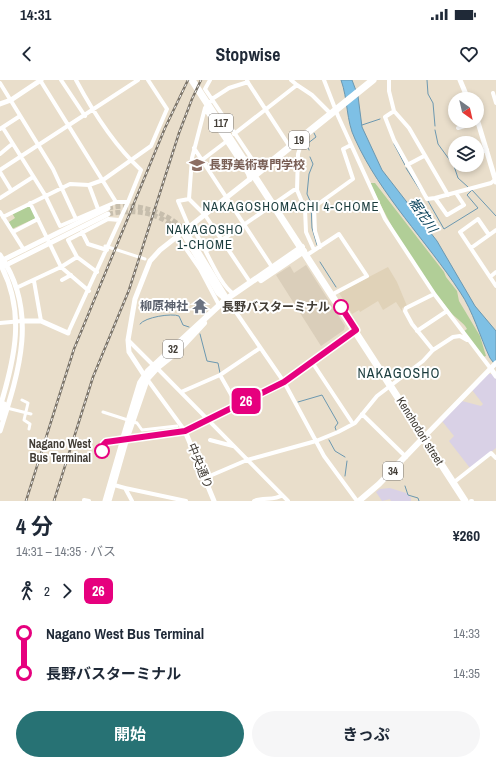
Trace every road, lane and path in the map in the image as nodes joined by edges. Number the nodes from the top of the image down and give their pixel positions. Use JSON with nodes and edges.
{"nodes":[{"id":1,"x":41,"y":80,"type":"edge"},
{"id":2,"x":61,"y":80,"type":"edge"},
{"id":3,"x":76,"y":80,"type":"edge"},
{"id":4,"x":138,"y":80,"type":"edge"},
{"id":5,"x":148,"y":80,"type":"edge"},
{"id":6,"x":192,"y":80,"type":"edge"},
{"id":7,"x":210,"y":80,"type":"edge"},
{"id":8,"x":291,"y":80,"type":"edge"},
{"id":9,"x":324,"y":80,"type":"edge"},
{"id":10,"x":389,"y":80,"type":"edge"},
{"id":11,"x":460,"y":80,"type":"edge"},
{"id":12,"x":247,"y":81,"type":"edge"},
{"id":13,"x":372,"y":81,"type":"edge"},
{"id":14,"x":0,"y":83,"type":"edge"},
{"id":15,"x":297,"y":85,"type":"junction"},
{"id":16,"x":465,"y":92,"type":"edge"},
{"id":17,"x":493,"y":93,"type":"dead end"},
{"id":18,"x":212,"y":99,"type":"junction"},
{"id":19,"x":10,"y":100,"type":"junction"},
{"id":20,"x":496,"y":103,"type":"edge"},
{"id":21,"x":0,"y":104,"type":"edge"},
{"id":22,"x":205,"y":109,"type":"junction"},
{"id":23,"x":93,"y":110,"type":"junction"},
{"id":24,"x":266,"y":110,"type":"junction"},
{"id":25,"x":335,"y":111,"type":"junction"},
{"id":26,"x":394,"y":112,"type":"junction"},
{"id":27,"x":20,"y":116,"type":"junction"},
{"id":28,"x":85,"y":116,"type":"junction"},
{"id":29,"x":68,"y":126,"type":"junction"},
{"id":30,"x":1,"y":128,"type":"edge"},
{"id":31,"x":480,"y":128,"type":"edge"},
{"id":32,"x":235,"y":134,"type":"junction"},
{"id":33,"x":303,"y":138,"type":"junction"},
{"id":34,"x":226,"y":141,"type":"junction"},
{"id":35,"x":12,"y":144,"type":"junction"},
{"id":36,"x":39,"y":145,"type":"junction"},
{"id":37,"x":351,"y":145,"type":"junction"},
{"id":38,"x":291,"y":147,"type":"junction"},
{"id":39,"x":194,"y":148,"type":"junction"},
{"id":40,"x":487,"y":150,"type":"junction"},
{"id":41,"x":484,"y":151,"type":"edge"},
{"id":42,"x":0,"y":154,"type":"edge"},
{"id":43,"x":22,"y":156,"type":"junction"},
{"id":44,"x":424,"y":156,"type":"junction"},
{"id":45,"x":202,"y":160,"type":"junction"},
{"id":46,"x":131,"y":161,"type":"junction"},
{"id":47,"x":407,"y":165,"type":"junction"},
{"id":48,"x":0,"y":171,"type":"edge"},
{"id":49,"x":255,"y":175,"type":"junction"},
{"id":50,"x":34,"y":177,"type":"junction"},
{"id":51,"x":103,"y":180,"type":"junction"},
{"id":52,"x":496,"y":180,"type":"edge"},
{"id":53,"x":89,"y":185,"type":"junction"},
{"id":54,"x":62,"y":187,"type":"junction"},
{"id":55,"x":11,"y":190,"type":"junction"},
{"id":56,"x":297,"y":190,"type":"junction"},
{"id":57,"x":456,"y":193,"type":"junction"},
{"id":58,"x":45,"y":195,"type":"junction"},
{"id":59,"x":448,"y":195,"type":"junction"},
{"id":60,"x":0,"y":198,"type":"edge"},
{"id":61,"x":227,"y":198,"type":"junction"},
{"id":62,"x":435,"y":198,"type":"junction"},
{"id":63,"x":189,"y":199,"type":"junction"},
{"id":64,"x":116,"y":202,"type":"junction"},
{"id":65,"x":128,"y":202,"type":"junction"},
{"id":66,"x":30,"y":203,"type":"junction"},
{"id":67,"x":274,"y":204,"type":"junction"},
{"id":68,"x":98,"y":209,"type":"junction"},
{"id":69,"x":108,"y":211,"type":"tunnel mouth"},
{"id":70,"x":0,"y":212,"type":"edge"},
{"id":71,"x":205,"y":215,"type":"junction"},
{"id":72,"x":3,"y":216,"type":"junction"},
{"id":73,"x":38,"y":219,"type":"junction"},
{"id":74,"x":76,"y":219,"type":"junction"},
{"id":75,"x":119,"y":220,"type":"junction"},
{"id":76,"x":244,"y":224,"type":"junction"},
{"id":77,"x":190,"y":226,"type":"junction"},
{"id":78,"x":496,"y":230,"type":"edge"},
{"id":79,"x":13,"y":232,"type":"junction"},
{"id":80,"x":82,"y":232,"type":"junction"},
{"id":81,"x":186,"y":234,"type":"tunnel mouth"},
{"id":82,"x":489,"y":235,"type":"junction"},
{"id":83,"x":177,"y":236,"type":"junction"},
{"id":84,"x":48,"y":240,"type":"junction"},
{"id":85,"x":222,"y":240,"type":"junction"},
{"id":86,"x":320,"y":247,"type":"junction"},
{"id":87,"x":106,"y":248,"type":"junction"},
{"id":88,"x":471,"y":248,"type":"junction"},
{"id":89,"x":24,"y":250,"type":"junction"},
{"id":90,"x":314,"y":250,"type":"junction"},
{"id":91,"x":206,"y":251,"type":"junction"},
{"id":92,"x":304,"y":251,"type":"junction"},
{"id":93,"x":77,"y":257,"type":"junction"},
{"id":94,"x":145,"y":259,"type":"dead end"},
{"id":95,"x":2,"y":263,"type":"edge"},
{"id":96,"x":61,"y":267,"type":"junction"},
{"id":97,"x":272,"y":267,"type":"junction"},
{"id":98,"x":97,"y":272,"type":"junction"},
{"id":99,"x":496,"y":272,"type":"edge"},
{"id":100,"x":71,"y":275,"type":"junction"},
{"id":101,"x":490,"y":277,"type":"junction"},
{"id":102,"x":62,"y":280,"type":"dead end"},
{"id":103,"x":34,"y":281,"type":"junction"},
{"id":104,"x":250,"y":282,"type":"junction"},
{"id":105,"x":496,"y":286,"type":"edge"},
{"id":106,"x":16,"y":288,"type":"junction"},
{"id":107,"x":89,"y":291,"type":"junction"},
{"id":108,"x":234,"y":294,"type":"junction"},
{"id":109,"x":332,"y":294,"type":"junction"},
{"id":110,"x":434,"y":294,"type":"junction"},
{"id":111,"x":227,"y":300,"type":"junction"},
{"id":112,"x":219,"y":305,"type":"junction"},
{"id":113,"x":447,"y":311,"type":"junction"},
{"id":114,"x":22,"y":321,"type":"junction"},
{"id":115,"x":41,"y":321,"type":"junction"},
{"id":116,"x":16,"y":322,"type":"junction"},
{"id":117,"x":0,"y":323,"type":"edge"},
{"id":118,"x":356,"y":330,"type":"junction"},
{"id":119,"x":417,"y":331,"type":"junction"},
{"id":120,"x":68,"y":333,"type":"joint"},
{"id":121,"x":128,"y":340,"type":"junction"},
{"id":122,"x":260,"y":348,"type":"junction"},
{"id":123,"x":476,"y":349,"type":"junction"},
{"id":124,"x":434,"y":350,"type":"junction"},
{"id":125,"x":312,"y":362,"type":"junction"},
{"id":126,"x":155,"y":366,"type":"junction"},
{"id":127,"x":493,"y":366,"type":"edge"},
{"id":128,"x":220,"y":375,"type":"junction"},
{"id":129,"x":496,"y":376,"type":"edge"},
{"id":130,"x":145,"y":377,"type":"junction"},
{"id":131,"x":284,"y":382,"type":"junction"},
{"id":132,"x":391,"y":385,"type":"junction"},
{"id":133,"x":181,"y":392,"type":"junction"},
{"id":134,"x":10,"y":400,"type":"junction"},
{"id":135,"x":22,"y":400,"type":"dead end"},
{"id":136,"x":0,"y":405,"type":"edge"},
{"id":137,"x":238,"y":405,"type":"junction"},
{"id":138,"x":102,"y":412,"type":"dead end"},
{"id":139,"x":26,"y":413,"type":"junction"},
{"id":140,"x":31,"y":414,"type":"dead end"},
{"id":141,"x":362,"y":414,"type":"junction"},
{"id":142,"x":0,"y":418,"type":"edge"},
{"id":143,"x":207,"y":420,"type":"junction"},
{"id":144,"x":353,"y":424,"type":"junction"},
{"id":145,"x":177,"y":426,"type":"dead end"},
{"id":146,"x":29,"y":429,"type":"dead end"},
{"id":147,"x":0,"y":431,"type":"edge"},
{"id":148,"x":185,"y":431,"type":"junction"},
{"id":149,"x":424,"y":437,"type":"junction"},
{"id":150,"x":210,"y":440,"type":"dead end"},
{"id":151,"x":316,"y":441,"type":"junction"},
{"id":152,"x":123,"y":442,"type":"junction"},
{"id":153,"x":234,"y":447,"type":"junction"},
{"id":154,"x":406,"y":457,"type":"junction"},
{"id":155,"x":496,"y":458,"type":"edge"},
{"id":156,"x":247,"y":460,"type":"junction"},
{"id":157,"x":205,"y":478,"type":"junction"},
{"id":158,"x":453,"y":483,"type":"junction"},
{"id":159,"x":114,"y":485,"type":"junction"},
{"id":160,"x":125,"y":488,"type":"junction"},
{"id":161,"x":282,"y":495,"type":"junction"},
{"id":162,"x":84,"y":501,"type":"edge"},
{"id":163,"x":89,"y":501,"type":"edge"},
{"id":164,"x":105,"y":501,"type":"edge"},
{"id":165,"x":109,"y":501,"type":"edge"},
{"id":166,"x":132,"y":501,"type":"edge"},
{"id":167,"x":186,"y":501,"type":"edge"},
{"id":168,"x":214,"y":501,"type":"edge"},
{"id":169,"x":254,"y":501,"type":"edge"},
{"id":170,"x":288,"y":501,"type":"edge"},
{"id":171,"x":358,"y":501,"type":"edge"},
{"id":172,"x":465,"y":501,"type":"edge"}],
"edges":[{"from":1,"to":19,"type":"street"},
{"from":1,"to":29,"type":"street"},
{"from":2,"to":28,"type":"street"},
{"from":3,"to":23,"type":"street"},
{"from":4,"to":23,"type":"street"},
{"from":5,"to":46,"type":"street"},
{"from":6,"to":49,"type":"highway","name":"Kenchodori street","number":"117"},
{"from":7,"to":18,"type":"street"},
{"from":8,"to":15,"type":"street"},
{"from":9,"to":25,"type":"street"},
{"from":10,"to":26,"type":"street"},
{"from":11,"to":16,"type":"street"},
{"from":12,"to":18,"type":"street"},
{"from":12,"to":24,"type":"street"},
{"from":13,"to":25,"type":"highway","number":"19"},
{"from":14,"to":19,"type":"street"},
{"from":15,"to":24,"type":"street"},
{"from":15,"to":25,"type":"street"},
{"from":17,"to":20,"type":"street"},
{"from":18,"to":22,"type":"street"},
{"from":18,"to":32,"type":"street"},
{"from":19,"to":21,"type":"street"},
{"from":19,"to":27,"type":"street"},
{"from":22,"to":34,"type":"street"},
{"from":22,"to":39,"type":"street"},
{"from":23,"to":28,"type":"street"},
{"from":23,"to":46,"type":"street"},
{"from":24,"to":32,"type":"street"},
{"from":24,"to":38,"type":"street"},
{"from":25,"to":33,"type":"highway","number":"19"},
{"from":25,"to":37,"type":"street"},
{"from":26,"to":44,"type":"street"},
{"from":26,"to":47,"type":"street"},
{"from":27,"to":30,"type":"street"},
{"from":27,"to":36,"type":"street"},
{"from":28,"to":29,"type":"street"},
{"from":29,"to":36,"type":"street"},
{"from":29,"to":51,"type":"street"},
{"from":30,"to":35,"type":"street"},
{"from":31,"to":40,"type":"street"},
{"from":32,"to":49,"type":"street"},
{"from":33,"to":38,"type":"highway","number":"19"},
{"from":33,"to":56,"type":"street"},
{"from":34,"to":45,"type":"street"},
{"from":34,"to":49,"type":"street"},
{"from":35,"to":42,"type":"street"},
{"from":35,"to":43,"type":"street"},
{"from":36,"to":43,"type":"street"},
{"from":36,"to":54,"type":"street"},
{"from":37,"to":86,"type":"street"},
{"from":37,"to":110,"type":"street"},
{"from":38,"to":49,"type":"highway","number":"19"},
{"from":39,"to":45,"type":"street"},
{"from":39,"to":63,"type":"street"},
{"from":40,"to":41,"type":"street"},
{"from":40,"to":52,"type":"street"},
{"from":43,"to":48,"type":"street"},
{"from":43,"to":50,"type":"street"},
{"from":44,"to":47,"type":"street"},
{"from":44,"to":59,"type":"street"},
{"from":45,"to":61,"type":"street"},
{"from":46,"to":51,"type":"street"},
{"from":46,"to":65,"type":"street"},
{"from":47,"to":62,"type":"street"},
{"from":48,"to":55,"type":"street"},
{"from":49,"to":61,"type":"street"},
{"from":49,"to":67,"type":"highway","name":"Kenchodori street"},
{"from":50,"to":55,"type":"street"},
{"from":50,"to":58,"type":"street"},
{"from":51,"to":53,"type":"street"},
{"from":51,"to":64,"type":"street"},
{"from":52,"to":57,"type":"street"},
{"from":53,"to":54,"type":"street"},
{"from":53,"to":68,"type":"street"},
{"from":54,"to":58,"type":"street"},
{"from":54,"to":74,"type":"street"},
{"from":55,"to":60,"type":"street"},
{"from":56,"to":67,"type":"street"},
{"from":56,"to":90,"type":"street"},
{"from":57,"to":59,"type":"street"},
{"from":57,"to":62,"type":"street"},
{"from":58,"to":66,"type":"street"},
{"from":58,"to":74,"type":"street"},
{"from":59,"to":62,"type":"street"},
{"from":61,"to":71,"type":"street"},
{"from":61,"to":76,"type":"street"},
{"from":63,"to":71,"type":"street"},
{"from":63,"to":77,"type":"street"},
{"from":64,"to":65,"type":"street"},
{"from":64,"to":68,"type":"street"},
{"from":65,"to":75,"type":"street"},
{"from":66,"to":72,"type":"street"},
{"from":66,"to":73,"type":"street"},
{"from":67,"to":76,"type":"street"},
{"from":67,"to":92,"type":"highway","name":"Kenchodori street"},
{"from":68,"to":74,"type":"street"},
{"from":69,"to":84,"type":"street"},
{"from":70,"to":72,"type":"street"},
{"from":71,"to":77,"type":"street"},
{"from":71,"to":85,"type":"street"},
{"from":72,"to":79,"type":"street"},
{"from":73,"to":79,"type":"street"},
{"from":73,"to":84,"type":"street"},
{"from":75,"to":80,"type":"street"},
{"from":75,"to":87,"type":"street"},
{"from":76,"to":85,"type":"street"},
{"from":76,"to":97,"type":"street"},
{"from":77,"to":83,"type":"street"},
{"from":77,"to":91,"type":"street"},
{"from":78,"to":82,"type":"street"},
{"from":79,"to":89,"type":"street"},
{"from":80,"to":87,"type":"street"},
{"from":80,"to":93,"type":"street"},
{"from":81,"to":111,"type":"street"},
{"from":82,"to":88,"type":"street"},
{"from":82,"to":88,"type":"street"},
{"from":83,"to":112,"type":"street"},
{"from":83,"to":121,"type":"street"},
{"from":84,"to":89,"type":"street"},
{"from":84,"to":95,"type":"street"},
{"from":84,"to":96,"type":"street"},
{"from":85,"to":91,"type":"street"},
{"from":85,"to":104,"type":"street"},
{"from":86,"to":90,"type":"street"},
{"from":86,"to":109,"type":"street"},
{"from":87,"to":94,"type":"street"},
{"from":87,"to":98,"type":"street"},
{"from":88,"to":101,"type":"street"},
{"from":89,"to":95,"type":"street"},
{"from":90,"to":92,"type":"street"},
{"from":91,"to":108,"type":"street"},
{"from":92,"to":97,"type":"main road","number":"32"},
{"from":92,"to":109,"type":"highway","name":"Kenchodori street"},
{"from":92,"to":111,"type":"main road","number":"32"},
{"from":93,"to":96,"type":"street"},
{"from":93,"to":98,"type":"street"},
{"from":95,"to":106,"type":"street"},
{"from":95,"to":116,"type":"street"},
{"from":96,"to":100,"type":"street"},
{"from":96,"to":103,"type":"street"},
{"from":97,"to":104,"type":"main road","number":"32"},
{"from":98,"to":107,"type":"street"},
{"from":99,"to":101,"type":"street"},
{"from":100,"to":102,"type":"street"},
{"from":100,"to":107,"type":"street"},
{"from":101,"to":105,"type":"street"},
{"from":103,"to":106,"type":"street"},
{"from":103,"to":115,"type":"street"},
{"from":104,"to":108,"type":"main road","number":"32"},
{"from":106,"to":114,"type":"street"},
{"from":107,"to":120,"type":"street"},
{"from":108,"to":111,"type":"main road","number":"32"},
{"from":109,"to":118,"type":"highway","name":"Kenchodori street"},
{"from":110,"to":113,"type":"street"},
{"from":110,"to":119,"type":"street"},
{"from":111,"to":112,"type":"main road","number":"32"},
{"from":111,"to":122,"type":"street"},
{"from":111,"to":126,"type":"main road","number":"32"},
{"from":112,"to":126,"type":"main road","number":"32"},
{"from":113,"to":119,"type":"street"},
{"from":113,"to":123,"type":"street"},
{"from":114,"to":115,"type":"street"},
{"from":114,"to":116,"type":"street"},
{"from":114,"to":134,"type":"street"},
{"from":115,"to":120,"type":"street"},
{"from":116,"to":117,"type":"street"},
{"from":116,"to":136,"type":"street"},
{"from":118,"to":125,"type":"street"},
{"from":118,"to":132,"type":"highway","name":"Kenchodori street"},
{"from":119,"to":124,"type":"street"},
{"from":121,"to":126,"type":"street"},
{"from":121,"to":130,"type":"street"},
{"from":122,"to":128,"type":"street"},
{"from":122,"to":131,"type":"street"},
{"from":123,"to":124,"type":"street"},
{"from":123,"to":127,"type":"street"},
{"from":124,"to":132,"type":"street"},
{"from":125,"to":131,"type":"street"},
{"from":125,"to":144,"type":"street"},
{"from":126,"to":130,"type":"main road","number":"32"},
{"from":126,"to":133,"type":"street"},
{"from":127,"to":129,"type":"street"},
{"from":127,"to":149,"type":"street"},
{"from":128,"to":133,"type":"street"},
{"from":128,"to":137,"type":"street"},
{"from":130,"to":148,"type":"street"},
{"from":130,"to":152,"type":"main road","number":"32"},
{"from":131,"to":137,"type":"street"},
{"from":131,"to":151,"type":"street"},
{"from":132,"to":141,"type":"street"},
{"from":132,"to":149,"type":"highway","name":"Kenchodori street"},
{"from":133,"to":143,"type":"street"},
{"from":134,"to":142,"type":"street"},
{"from":134,"to":147,"type":"street"},
{"from":135,"to":139,"type":"street"},
{"from":136,"to":139,"type":"street"},
{"from":137,"to":143,"type":"street"},
{"from":138,"to":145,"type":"street"},
{"from":139,"to":140,"type":"street"},
{"from":139,"to":146,"type":"street"},
{"from":141,"to":144,"type":"street"},
{"from":141,"to":154,"type":"street"},
{"from":143,"to":148,"type":"street"},
{"from":143,"to":153,"type":"street"},
{"from":144,"to":151,"type":"street"},
{"from":148,"to":152,"type":"street"},
{"from":148,"to":157,"type":"street","name":"中央通り"},
{"from":149,"to":154,"type":"main road","number":"34"},
{"from":149,"to":158,"type":"highway","name":"Kenchodori street"},
{"from":150,"to":153,"type":"street"},
{"from":151,"to":156,"type":"street"},
{"from":151,"to":171,"type":"street"},
{"from":152,"to":159,"type":"street"},
{"from":152,"to":164,"type":"street"},
{"from":153,"to":156,"type":"street"},
{"from":154,"to":171,"type":"main road","number":"34"},
{"from":155,"to":158,"type":"street"},
{"from":156,"to":157,"type":"street"},
{"from":156,"to":161,"type":"street"},
{"from":157,"to":168,"type":"street","name":"中央通り"},
{"from":158,"to":172,"type":"highway","name":"Kenchodori street"},
{"from":159,"to":160,"type":"street"},
{"from":159,"to":165,"type":"street"},
{"from":160,"to":166,"type":"street"},
{"from":160,"to":167,"type":"street"},
{"from":161,"to":169,"type":"street"},
{"from":161,"to":170,"type":"street"},
{"from":162,"to":163,"type":"street"}]}
